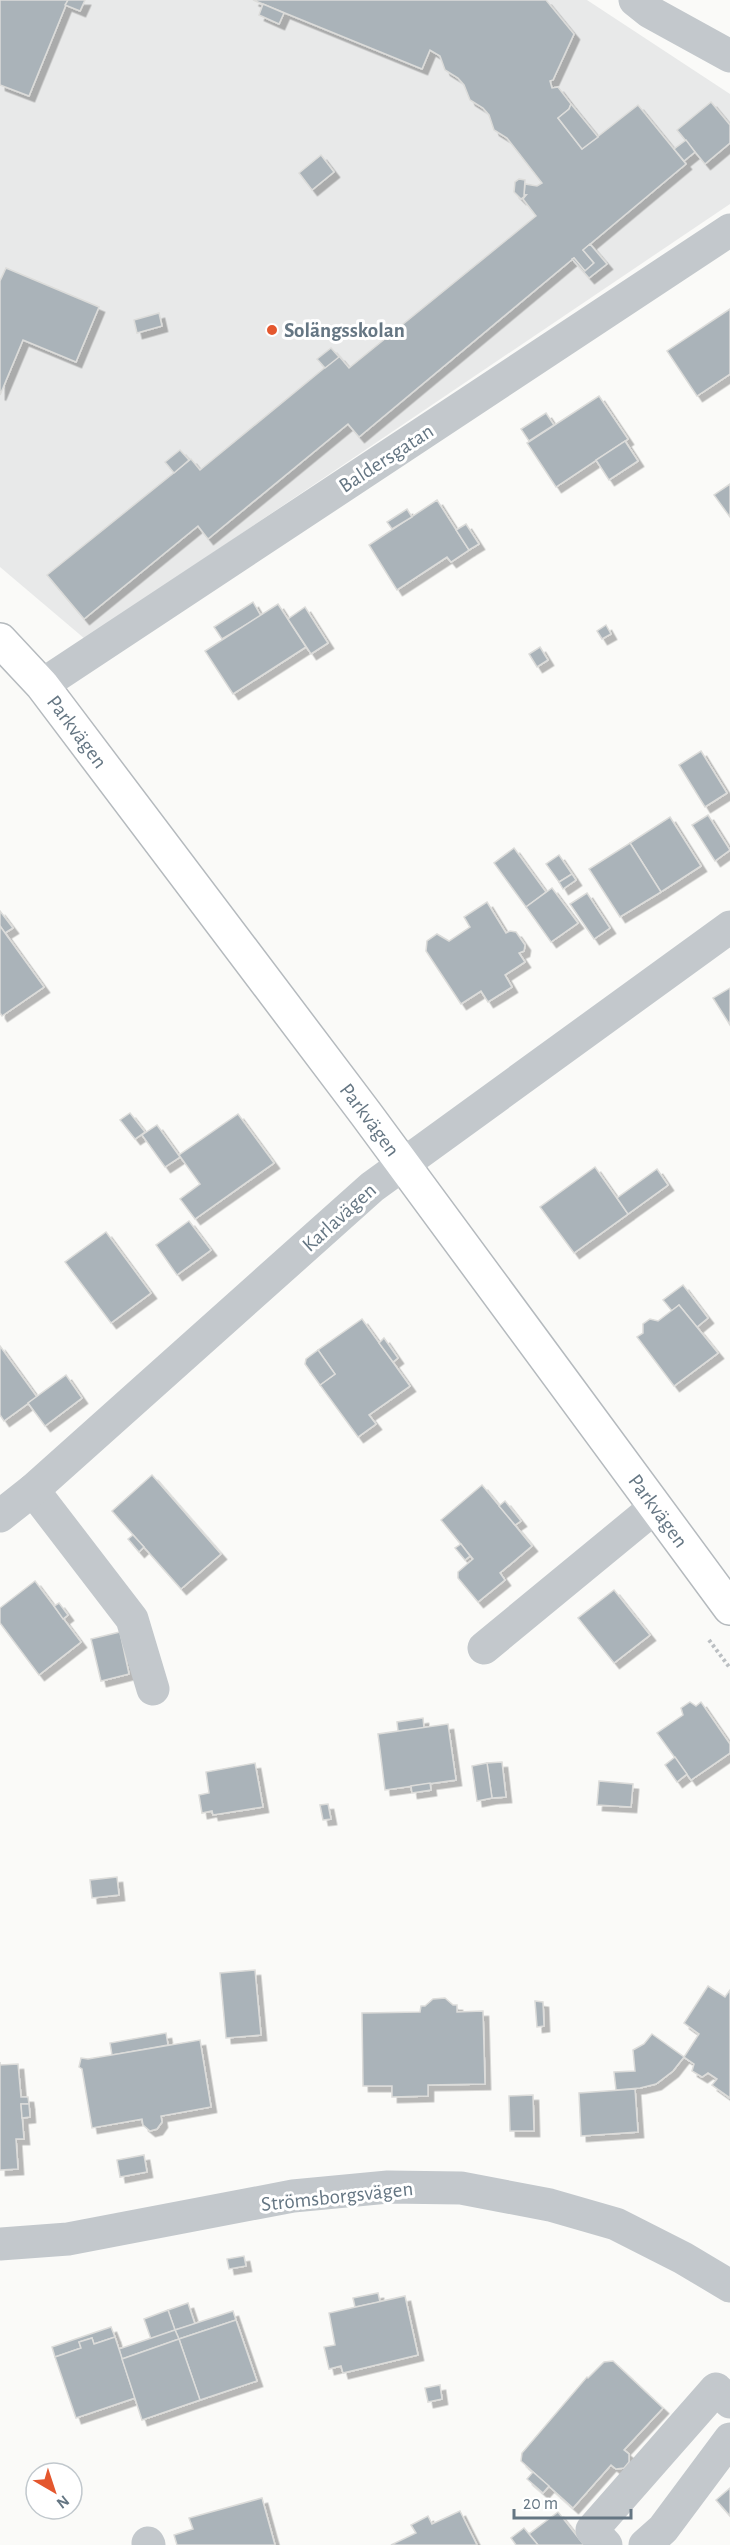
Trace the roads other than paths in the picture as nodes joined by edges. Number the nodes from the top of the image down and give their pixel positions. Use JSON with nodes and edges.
{"nodes":[{"id":1,"x":647,"y":4,"type":"edge"},
{"id":2,"x":730,"y":56,"type":"edge"},
{"id":3,"x":730,"y":230,"type":"edge"},
{"id":4,"x":0,"y":640,"type":"edge"},
{"id":5,"x":42,"y":685,"type":"junction"},
{"id":6,"x":730,"y":927,"type":"edge"},
{"id":7,"x":402,"y":1163,"type":"junction"},
{"id":8,"x":33,"y":1490,"type":"junction"},
{"id":9,"x":654,"y":1508,"type":"junction"},
{"id":10,"x":0,"y":1516,"type":"edge"},
{"id":11,"x":730,"y":1608,"type":"edge"},
{"id":12,"x":484,"y":1648,"type":"dead end"},
{"id":13,"x":153,"y":1689,"type":"dead end"},
{"id":14,"x":0,"y":2244,"type":"edge"},
{"id":15,"x":730,"y":2286,"type":"edge"},
{"id":16,"x":730,"y":2402,"type":"edge"},
{"id":17,"x":730,"y":2439,"type":"edge"},
{"id":18,"x":606,"y":2545,"type":"edge"},
{"id":19,"x":645,"y":2545,"type":"edge"}],
"edges":[{"from":1,"to":2,"type":"street"},
{"from":3,"to":5,"type":"street","name":"Baldersgatan"},
{"from":4,"to":5,"type":"main road","name":"Parkvägen"},
{"from":5,"to":7,"type":"main road","name":"Parkvägen"},
{"from":6,"to":7,"type":"street","name":"Karlavägen"},
{"from":7,"to":8,"type":"street","name":"Karlavägen"},
{"from":7,"to":9,"type":"main road","name":"Parkvägen"},
{"from":8,"to":10,"type":"street","name":"Karlavägen"},
{"from":8,"to":13,"type":"street"},
{"from":9,"to":11,"type":"main road","name":"Parkvägen"},
{"from":9,"to":12,"type":"street"},
{"from":14,"to":15,"type":"street","name":"Strömsborgsvägen"},
{"from":16,"to":18,"type":"street"},
{"from":17,"to":19,"type":"street"}]}
